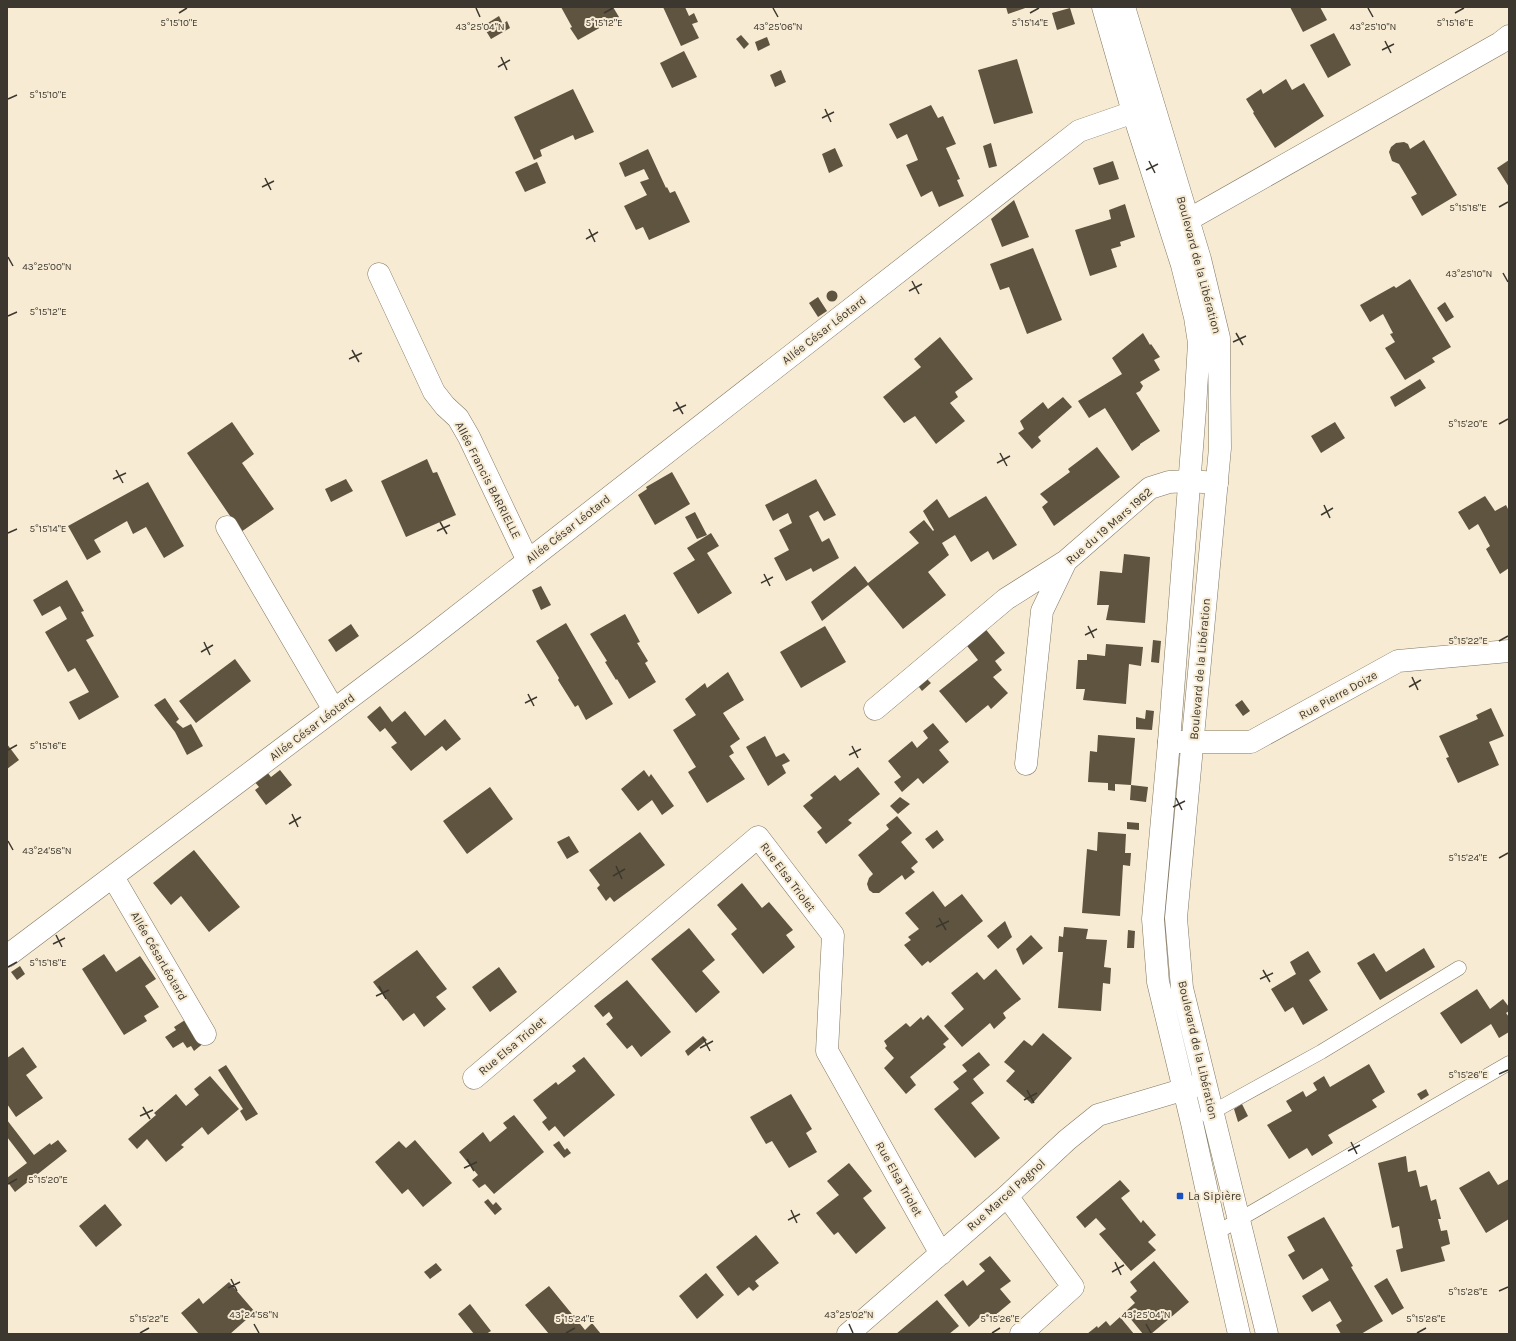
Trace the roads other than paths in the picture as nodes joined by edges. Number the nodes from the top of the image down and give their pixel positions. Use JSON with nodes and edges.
{"nodes":[{"id":1,"x":1103,"y":7,"type":"edge"},
{"id":2,"x":1124,"y":7,"type":"edge"},
{"id":3,"x":1509,"y":36,"type":"edge"},
{"id":4,"x":1143,"y":109,"type":"junction"},
{"id":5,"x":1179,"y":225,"type":"junction"},
{"id":6,"x":379,"y":274,"type":"dead end"},
{"id":7,"x":1189,"y":481,"type":"junction"},
{"id":8,"x":1217,"y":483,"type":"junction"},
{"id":9,"x":228,"y":527,"type":"dead end"},
{"id":10,"x":528,"y":561,"type":"junction"},
{"id":11,"x":1066,"y":561,"type":"junction"},
{"id":12,"x":1509,"y":651,"type":"edge"},
{"id":13,"x":875,"y":709,"type":"dead end"},
{"id":14,"x":334,"y":710,"type":"junction"},
{"id":15,"x":1169,"y":742,"type":"junction"},
{"id":16,"x":1193,"y":742,"type":"junction"},
{"id":17,"x":1026,"y":764,"type":"dead end"},
{"id":18,"x":113,"y":877,"type":"junction"},
{"id":19,"x":7,"y":956,"type":"edge"},
{"id":20,"x":1459,"y":968,"type":"dead end"},
{"id":21,"x":205,"y":1034,"type":"dead end"},
{"id":22,"x":1509,"y":1062,"type":"edge"},
{"id":23,"x":474,"y":1078,"type":"dead end"},
{"id":24,"x":1206,"y":1083,"type":"junction"},
{"id":25,"x":1184,"y":1089,"type":"junction"},
{"id":26,"x":1213,"y":1112,"type":"junction"},
{"id":27,"x":1192,"y":1123,"type":"junction"},
{"id":28,"x":1007,"y":1196,"type":"junction"},
{"id":29,"x":1239,"y":1219,"type":"junction"},
{"id":30,"x":1216,"y":1233,"type":"junction"},
{"id":31,"x":941,"y":1254,"type":"junction"},
{"id":32,"x":848,"y":1334,"type":"edge"},
{"id":33,"x":1021,"y":1334,"type":"edge"},
{"id":34,"x":1239,"y":1334,"type":"edge"},
{"id":35,"x":1267,"y":1334,"type":"edge"}],
"edges":[{"from":1,"to":4,"type":"street","name":"Boulevard de la Libération"},
{"from":2,"to":4,"type":"street","name":"Boulevard de la Libération"},
{"from":3,"to":5,"type":"street"},
{"from":4,"to":5,"type":"street","name":"Boulevard de la Libération"},
{"from":4,"to":10,"type":"street","name":"Allée César Léotard"},
{"from":5,"to":7,"type":"street","name":"Boulevard de la Libération"},
{"from":5,"to":8,"type":"street","name":"Boulevard de la Libération"},
{"from":6,"to":10,"type":"street","name":"Allée Francis BARRIELLE"},
{"from":7,"to":8,"type":"street","name":"Rue du 19 Mars 1962"},
{"from":7,"to":11,"type":"street","name":"Rue du 19 Mars 1962"},
{"from":7,"to":15,"type":"street","name":"Boulevard de la Libération"},
{"from":8,"to":16,"type":"street","name":"Boulevard de la Libération"},
{"from":9,"to":14,"type":"street"},
{"from":10,"to":14,"type":"street","name":"Allée César Léotard"},
{"from":11,"to":13,"type":"street"},
{"from":11,"to":17,"type":"street","name":"Rue du 19 Mars 1962"},
{"from":12,"to":16,"type":"street","name":"Rue Pierre Doize"},
{"from":14,"to":18,"type":"street","name":"Allée César Léotard"},
{"from":15,"to":16,"type":"street","name":"Rue Pierre Doize"},
{"from":15,"to":25,"type":"street","name":"Boulevard de la Libération"},
{"from":16,"to":24,"type":"street","name":"Boulevard de la Libération"},
{"from":18,"to":19,"type":"street","name":"Allée César Léotard"},
{"from":18,"to":21,"type":"street","name":"Allée CésarLéotard"},
{"from":20,"to":26,"type":"lane"},
{"from":22,"to":29,"type":"lane"},
{"from":23,"to":31,"type":"street","name":"Rue Elsa Triolet"},
{"from":24,"to":25,"type":"street","name":"Rue Marcel Pagnol"},
{"from":24,"to":26,"type":"street","name":"Boulevard de la Libération"},
{"from":25,"to":27,"type":"street","name":"Boulevard de la Libération"},
{"from":25,"to":28,"type":"street","name":"Rue Marcel Pagnol"},
{"from":26,"to":27,"type":"lane"},
{"from":26,"to":29,"type":"street","name":"Boulevard de la Libération"},
{"from":27,"to":30,"type":"street","name":"Boulevard de la Libération"},
{"from":28,"to":31,"type":"street","name":"Rue Marcel Pagnol"},
{"from":28,"to":33,"type":"street"},
{"from":29,"to":30,"type":"lane"},
{"from":29,"to":35,"type":"street","name":"Boulevard de la Libération"},
{"from":30,"to":34,"type":"street","name":"Boulevard de la Libération"},
{"from":31,"to":32,"type":"street","name":"Rue Marcel Pagnol"}]}
